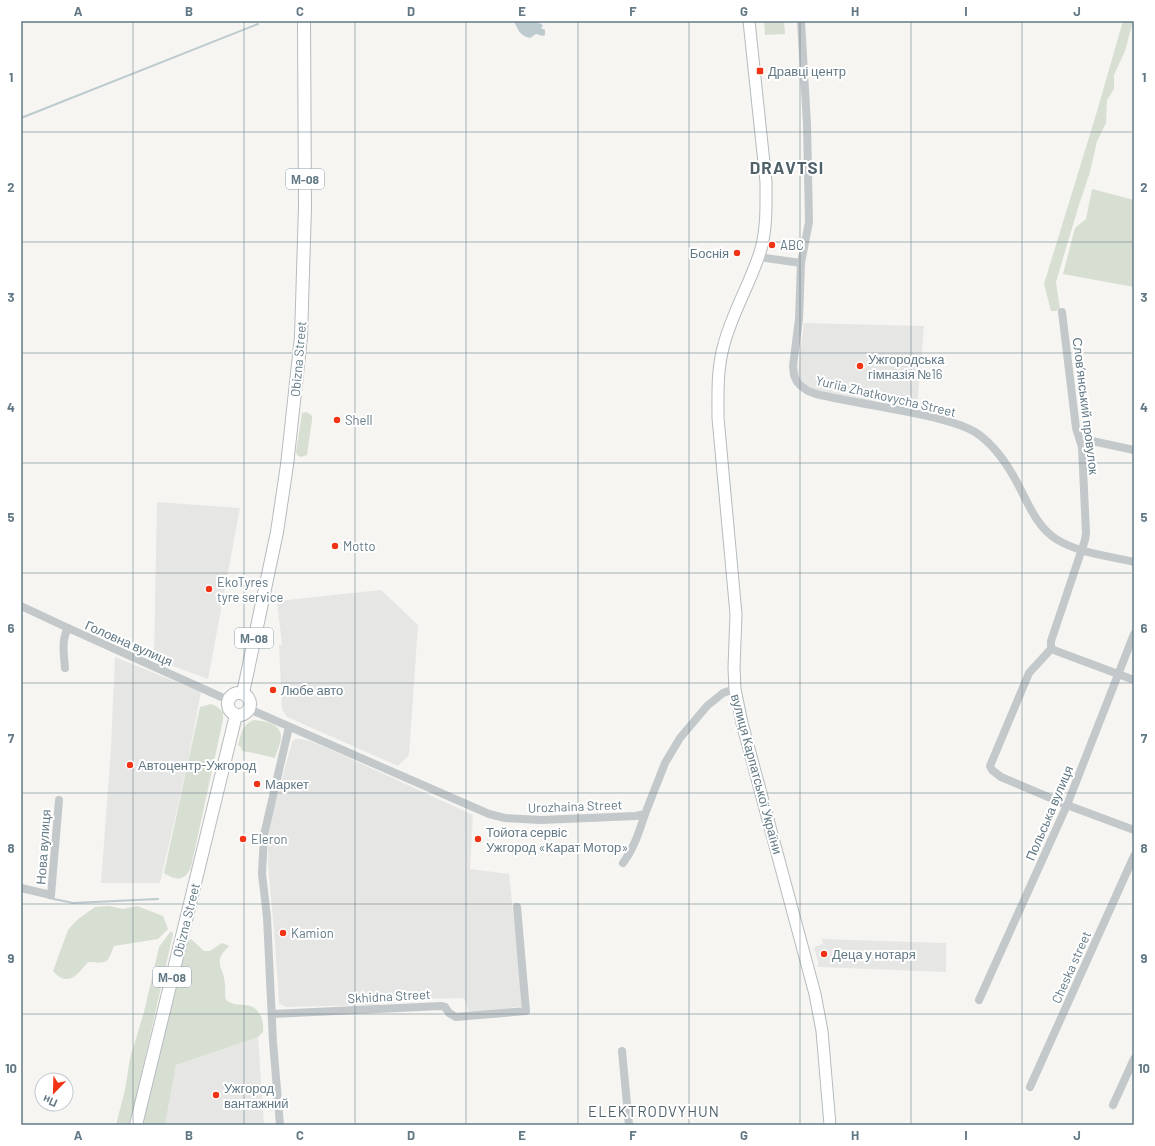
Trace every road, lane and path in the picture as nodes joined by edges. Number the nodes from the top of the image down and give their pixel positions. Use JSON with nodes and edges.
{"nodes":[{"id":1,"x":304,"y":21,"type":"edge"},
{"id":2,"x":749,"y":21,"type":"edge"},
{"id":3,"x":801,"y":21,"type":"edge"},
{"id":4,"x":758,"y":257,"type":"junction"},
{"id":5,"x":801,"y":263,"type":"junction"},
{"id":6,"x":1062,"y":312,"type":"dead end"},
{"id":7,"x":1082,"y":447,"type":"junction"},
{"id":8,"x":1134,"y":450,"type":"edge"},
{"id":9,"x":1082,"y":550,"type":"junction"},
{"id":10,"x":1134,"y":562,"type":"edge"},
{"id":11,"x":21,"y":606,"type":"edge"},
{"id":12,"x":68,"y":628,"type":"junction"},
{"id":13,"x":1134,"y":634,"type":"edge"},
{"id":14,"x":1051,"y":649,"type":"junction"},
{"id":15,"x":65,"y":668,"type":"dead end"},
{"id":16,"x":1119,"y":674,"type":"junction"},
{"id":17,"x":1134,"y":680,"type":"edge"},
{"id":18,"x":243,"y":693,"type":"junction"},
{"id":19,"x":735,"y":693,"type":"junction"},
{"id":20,"x":228,"y":700,"type":"junction"},
{"id":21,"x":249,"y":709,"type":"junction"},
{"id":22,"x":236,"y":715,"type":"junction"},
{"id":23,"x":289,"y":727,"type":"junction"},
{"id":24,"x":59,"y":800,"type":"dead end"},
{"id":25,"x":1067,"y":804,"type":"junction"},
{"id":26,"x":646,"y":814,"type":"junction"},
{"id":27,"x":1134,"y":830,"type":"edge"},
{"id":28,"x":1134,"y":856,"type":"edge"},
{"id":29,"x":623,"y":864,"type":"dead end"},
{"id":30,"x":21,"y":888,"type":"edge"},
{"id":31,"x":517,"y":908,"type":"dead end"},
{"id":32,"x":979,"y":1000,"type":"dead end"},
{"id":33,"x":272,"y":1014,"type":"junction"},
{"id":34,"x":622,"y":1051,"type":"dead end"},
{"id":35,"x":1134,"y":1059,"type":"edge"},
{"id":36,"x":1030,"y":1087,"type":"dead end"},
{"id":37,"x":1113,"y":1105,"type":"dead end"},
{"id":38,"x":136,"y":1125,"type":"edge"},
{"id":39,"x":280,"y":1125,"type":"edge"},
{"id":40,"x":629,"y":1125,"type":"edge"},
{"id":41,"x":830,"y":1125,"type":"edge"}],
"edges":[{"from":1,"to":18,"type":"highway","name":"Obizna Street","number":"М-08"},
{"from":2,"to":4,"type":"main road","name":"вулиця Карпатської України"},
{"from":3,"to":5,"type":"street","name":"Yuriia Zhatkovycha Street"},
{"from":4,"to":5,"type":"street"},
{"from":4,"to":19,"type":"main road","name":"вулиця Карпатської України"},
{"from":5,"to":9,"type":"street","name":"Yuriia Zhatkovycha Street"},
{"from":6,"to":7,"type":"street","name":"Словʼянський провулок"},
{"from":7,"to":8,"type":"street"},
{"from":7,"to":9,"type":"street","name":"Словʼянський провулок"},
{"from":9,"to":10,"type":"street","name":"Yuriia Zhatkovycha Street"},
{"from":9,"to":14,"type":"street","name":"Словʼянський провулок"},
{"from":11,"to":12,"type":"street","name":"Головна вулиця"},
{"from":12,"to":15,"type":"street"},
{"from":12,"to":20,"type":"street","name":"Головна вулиця"},
{"from":13,"to":16,"type":"street","name":"Польська вулиця"},
{"from":14,"to":16,"type":"street"},
{"from":14,"to":25,"type":"street"},
{"from":16,"to":17,"type":"street"},
{"from":16,"to":25,"type":"street","name":"Польська вулиця"},
{"from":18,"to":20,"type":"highway"},
{"from":18,"to":21,"type":"highway"},
{"from":19,"to":26,"type":"street"},
{"from":19,"to":41,"type":"main road","name":"вулиця Карпатської України"},
{"from":20,"to":22,"type":"highway"},
{"from":21,"to":22,"type":"highway"},
{"from":21,"to":23,"type":"street"},
{"from":22,"to":38,"type":"highway","name":"Obizna Street","number":"М-08"},
{"from":23,"to":26,"type":"street","name":"Urozhaina Street"},
{"from":23,"to":33,"type":"street"},
{"from":24,"to":30,"type":"street","name":"Нова вулиця"},
{"from":25,"to":27,"type":"street"},
{"from":25,"to":32,"type":"street","name":"Польська вулиця"},
{"from":26,"to":29,"type":"street"},
{"from":28,"to":36,"type":"street","name":"Cheska street"},
{"from":31,"to":33,"type":"street","name":"Skhidna Street"},
{"from":33,"to":39,"type":"street"},
{"from":34,"to":40,"type":"street"},
{"from":35,"to":37,"type":"street"}]}
